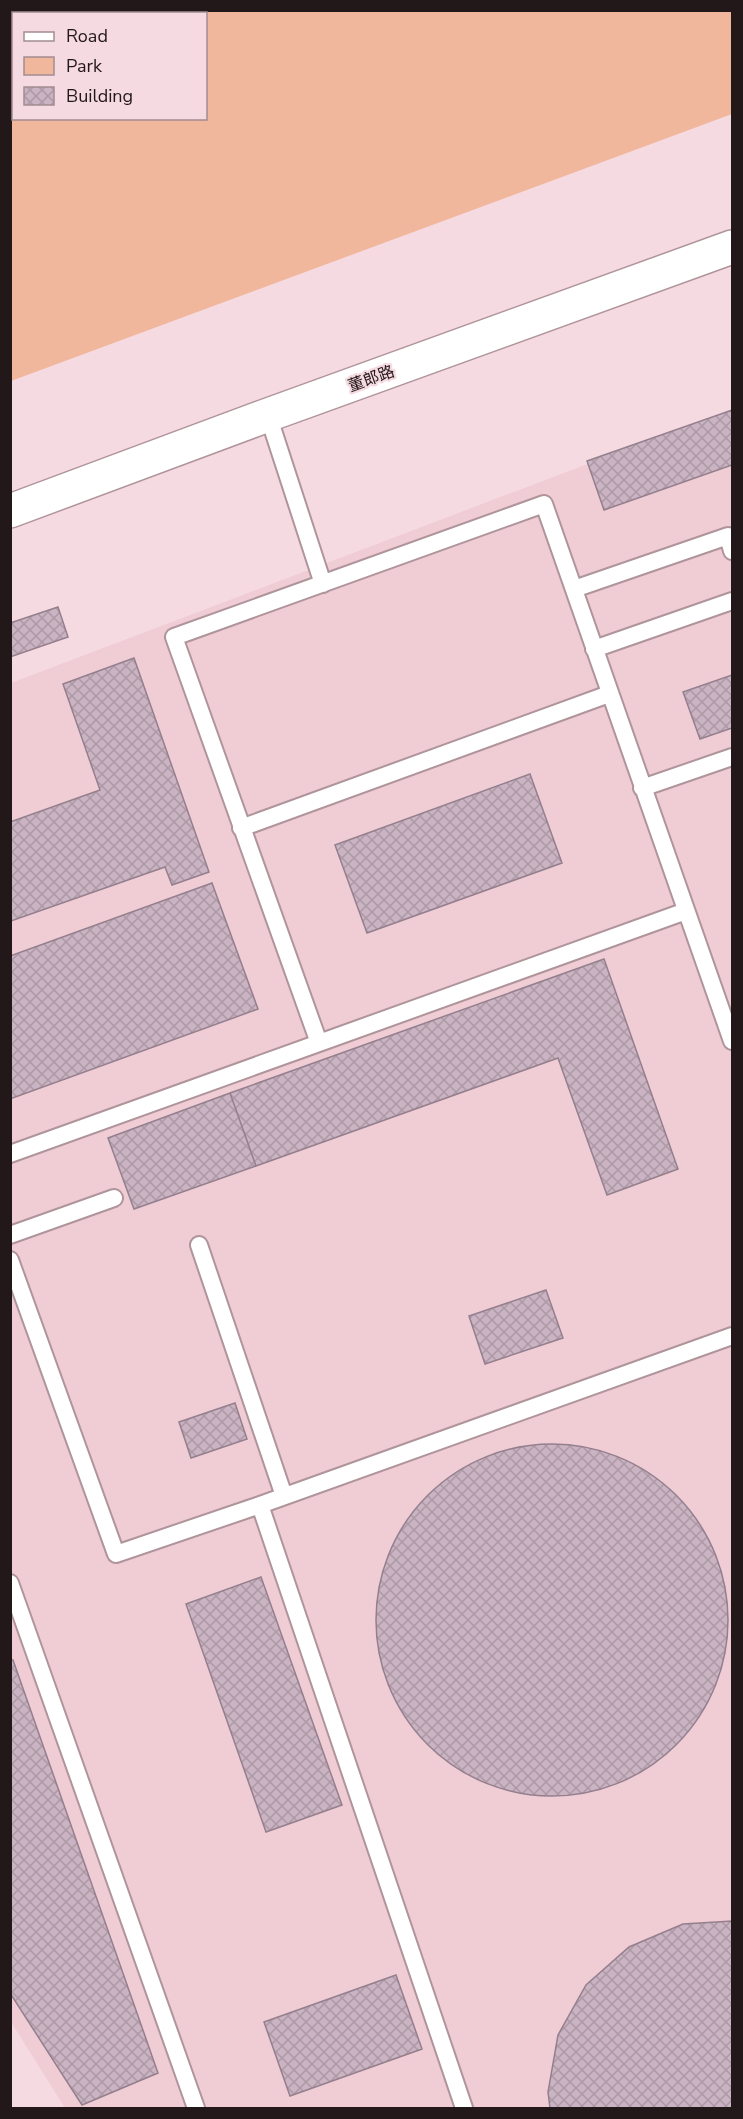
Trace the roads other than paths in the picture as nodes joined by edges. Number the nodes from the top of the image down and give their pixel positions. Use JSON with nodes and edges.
{"nodes":[{"id":1,"x":732,"y":247,"type":"edge"},
{"id":2,"x":268,"y":415,"type":"junction"},
{"id":3,"x":10,"y":511,"type":"edge"},
{"id":4,"x":732,"y":551,"type":"edge"},
{"id":5,"x":323,"y":584,"type":"junction"},
{"id":6,"x":574,"y":589,"type":"junction"},
{"id":7,"x":732,"y":601,"type":"edge"},
{"id":8,"x":594,"y":649,"type":"junction"},
{"id":9,"x":609,"y":694,"type":"junction"},
{"id":10,"x":732,"y":757,"type":"edge"},
{"id":11,"x":642,"y":788,"type":"junction"},
{"id":12,"x":241,"y":828,"type":"junction"},
{"id":13,"x":686,"y":911,"type":"junction"},
{"id":14,"x":732,"y":1041,"type":"edge"},
{"id":15,"x":319,"y":1043,"type":"junction"},
{"id":16,"x":10,"y":1154,"type":"edge"},
{"id":17,"x":114,"y":1198,"type":"dead end"},
{"id":18,"x":10,"y":1235,"type":"edge"},
{"id":19,"x":199,"y":1245,"type":"dead end"},
{"id":20,"x":10,"y":1260,"type":"edge"},
{"id":21,"x":732,"y":1336,"type":"edge"},
{"id":22,"x":284,"y":1496,"type":"junction"},
{"id":23,"x":260,"y":1504,"type":"junction"},
{"id":24,"x":10,"y":1583,"type":"edge"},
{"id":25,"x":196,"y":2109,"type":"edge"},
{"id":26,"x":464,"y":2109,"type":"edge"}],
"edges":[{"from":1,"to":2,"type":"main road","name":"董郎路"},
{"from":2,"to":3,"type":"main road","name":"董郎路"},
{"from":2,"to":5,"type":"lane"},
{"from":4,"to":6,"type":"lane"},
{"from":5,"to":6,"type":"lane"},
{"from":5,"to":12,"type":"lane"},
{"from":6,"to":8,"type":"lane"},
{"from":7,"to":8,"type":"lane"},
{"from":8,"to":9,"type":"lane"},
{"from":9,"to":11,"type":"lane"},
{"from":9,"to":12,"type":"lane"},
{"from":10,"to":11,"type":"lane"},
{"from":11,"to":13,"type":"lane"},
{"from":12,"to":15,"type":"lane"},
{"from":13,"to":14,"type":"lane"},
{"from":13,"to":15,"type":"lane"},
{"from":15,"to":16,"type":"lane"},
{"from":17,"to":18,"type":"lane"},
{"from":19,"to":22,"type":"lane"},
{"from":20,"to":23,"type":"lane"},
{"from":21,"to":22,"type":"lane"},
{"from":22,"to":23,"type":"lane"},
{"from":23,"to":26,"type":"lane"},
{"from":24,"to":25,"type":"lane"}]}
